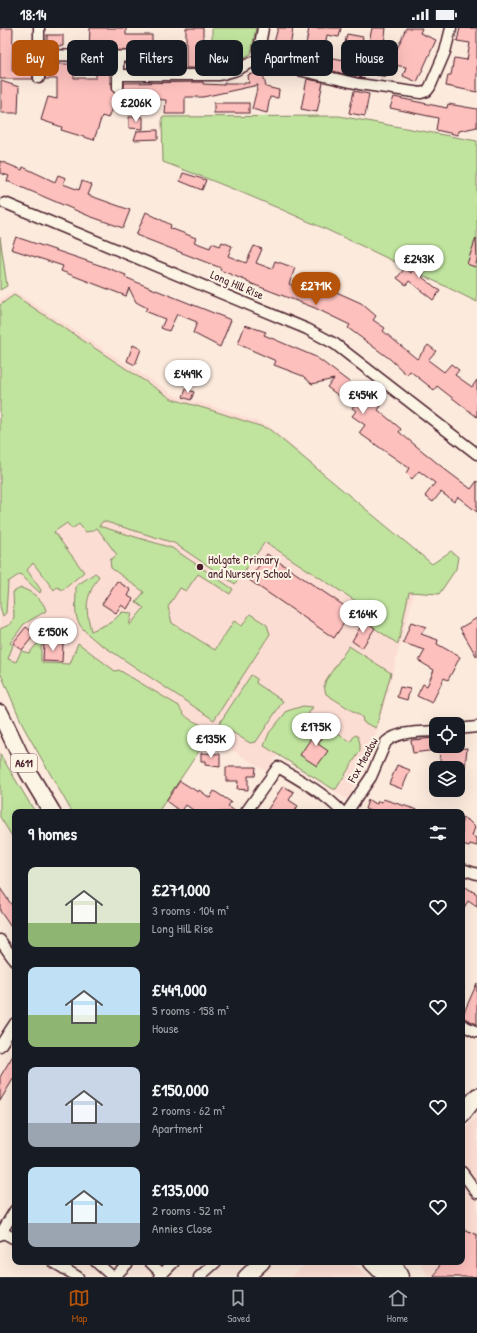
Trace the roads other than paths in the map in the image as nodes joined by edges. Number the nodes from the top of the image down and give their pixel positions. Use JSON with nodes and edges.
{"nodes":[{"id":1,"x":39,"y":28,"type":"edge"},
{"id":2,"x":263,"y":28,"type":"edge"},
{"id":3,"x":451,"y":28,"type":"edge"},
{"id":4,"x":39,"y":40,"type":"edge"},
{"id":5,"x":261,"y":40,"type":"edge"},
{"id":6,"x":118,"y":57,"type":"edge"},
{"id":7,"x":126,"y":57,"type":"edge"},
{"id":8,"x":251,"y":63,"type":"edge"},
{"id":9,"x":118,"y":75,"type":"edge"},
{"id":10,"x":126,"y":75,"type":"edge"},
{"id":11,"x":187,"y":75,"type":"edge"},
{"id":12,"x":118,"y":76,"type":"edge"},
{"id":13,"x":322,"y":76,"type":"edge"},
{"id":14,"x":118,"y":88,"type":"dead end"},
{"id":15,"x":5,"y":203,"type":"dead end"},
{"id":16,"x":477,"y":454,"type":"edge"},
{"id":17,"x":0,"y":713,"type":"edge"},
{"id":18,"x":477,"y":727,"type":"edge"},
{"id":19,"x":465,"y":728,"type":"edge"},
{"id":20,"x":429,"y":732,"type":"edge"},
{"id":21,"x":50,"y":809,"type":"edge"},
{"id":22,"x":248,"y":809,"type":"edge"},
{"id":23,"x":338,"y":809,"type":"edge"},
{"id":24,"x":349,"y":809,"type":"edge"},
{"id":25,"x":465,"y":870,"type":"edge"},
{"id":26,"x":477,"y":874,"type":"edge"},
{"id":27,"x":0,"y":940,"type":"edge"},
{"id":28,"x":12,"y":957,"type":"edge"},
{"id":29,"x":465,"y":1026,"type":"edge"},
{"id":30,"x":12,"y":1028,"type":"edge"},
{"id":31,"x":477,"y":1032,"type":"edge"},
{"id":32,"x":0,"y":1046,"type":"edge"},
{"id":33,"x":477,"y":1096,"type":"edge"},
{"id":34,"x":465,"y":1111,"type":"edge"},
{"id":35,"x":465,"y":1176,"type":"edge"},
{"id":36,"x":477,"y":1193,"type":"edge"},
{"id":37,"x":12,"y":1215,"type":"edge"},
{"id":38,"x":1,"y":1233,"type":"edge"},
{"id":39,"x":12,"y":1238,"type":"edge"},
{"id":40,"x":58,"y":1265,"type":"edge"},
{"id":41,"x":100,"y":1265,"type":"edge"},
{"id":42,"x":126,"y":1265,"type":"edge"},
{"id":43,"x":152,"y":1265,"type":"edge"},
{"id":44,"x":171,"y":1265,"type":"edge"},
{"id":45,"x":213,"y":1265,"type":"edge"},
{"id":46,"x":260,"y":1265,"type":"edge"},
{"id":47,"x":375,"y":1265,"type":"edge"},
{"id":48,"x":394,"y":1265,"type":"edge"},
{"id":49,"x":75,"y":1276,"type":"edge"},
{"id":50,"x":160,"y":1276,"type":"edge"},
{"id":51,"x":114,"y":1277,"type":"edge"},
{"id":52,"x":199,"y":1277,"type":"edge"},
{"id":53,"x":246,"y":1277,"type":"edge"},
{"id":54,"x":387,"y":1277,"type":"edge"},
{"id":55,"x":400,"y":1277,"type":"edge"}],
"edges":[{"from":1,"to":4,"type":"street"},
{"from":2,"to":5,"type":"street"},
{"from":3,"to":13,"type":"street"},
{"from":6,"to":7,"type":"street"},
{"from":8,"to":11,"type":"street"},
{"from":9,"to":10,"type":"street"},
{"from":12,"to":14,"type":"street"},
{"from":15,"to":16,"type":"street","name":"Long Hill Rise"},
{"from":17,"to":21,"type":"main road","number":"A611"},
{"from":18,"to":19,"type":"street"},
{"from":20,"to":24,"type":"street","name":"Fox Meadow"},
{"from":22,"to":23,"type":"street"},
{"from":25,"to":26,"type":"street"},
{"from":27,"to":28,"type":"street"},
{"from":29,"to":31,"type":"street"},
{"from":30,"to":32,"type":"street"},
{"from":33,"to":34,"type":"main road"},
{"from":35,"to":36,"type":"street"},
{"from":37,"to":38,"type":"street"},
{"from":38,"to":39,"type":"street"},
{"from":40,"to":49,"type":"street"},
{"from":41,"to":51,"type":"street"},
{"from":42,"to":51,"type":"street"},
{"from":43,"to":50,"type":"street"},
{"from":44,"to":50,"type":"street"},
{"from":45,"to":52,"type":"street"},
{"from":46,"to":53,"type":"main road"},
{"from":47,"to":54,"type":"main road"},
{"from":48,"to":55,"type":"main road"}]}
